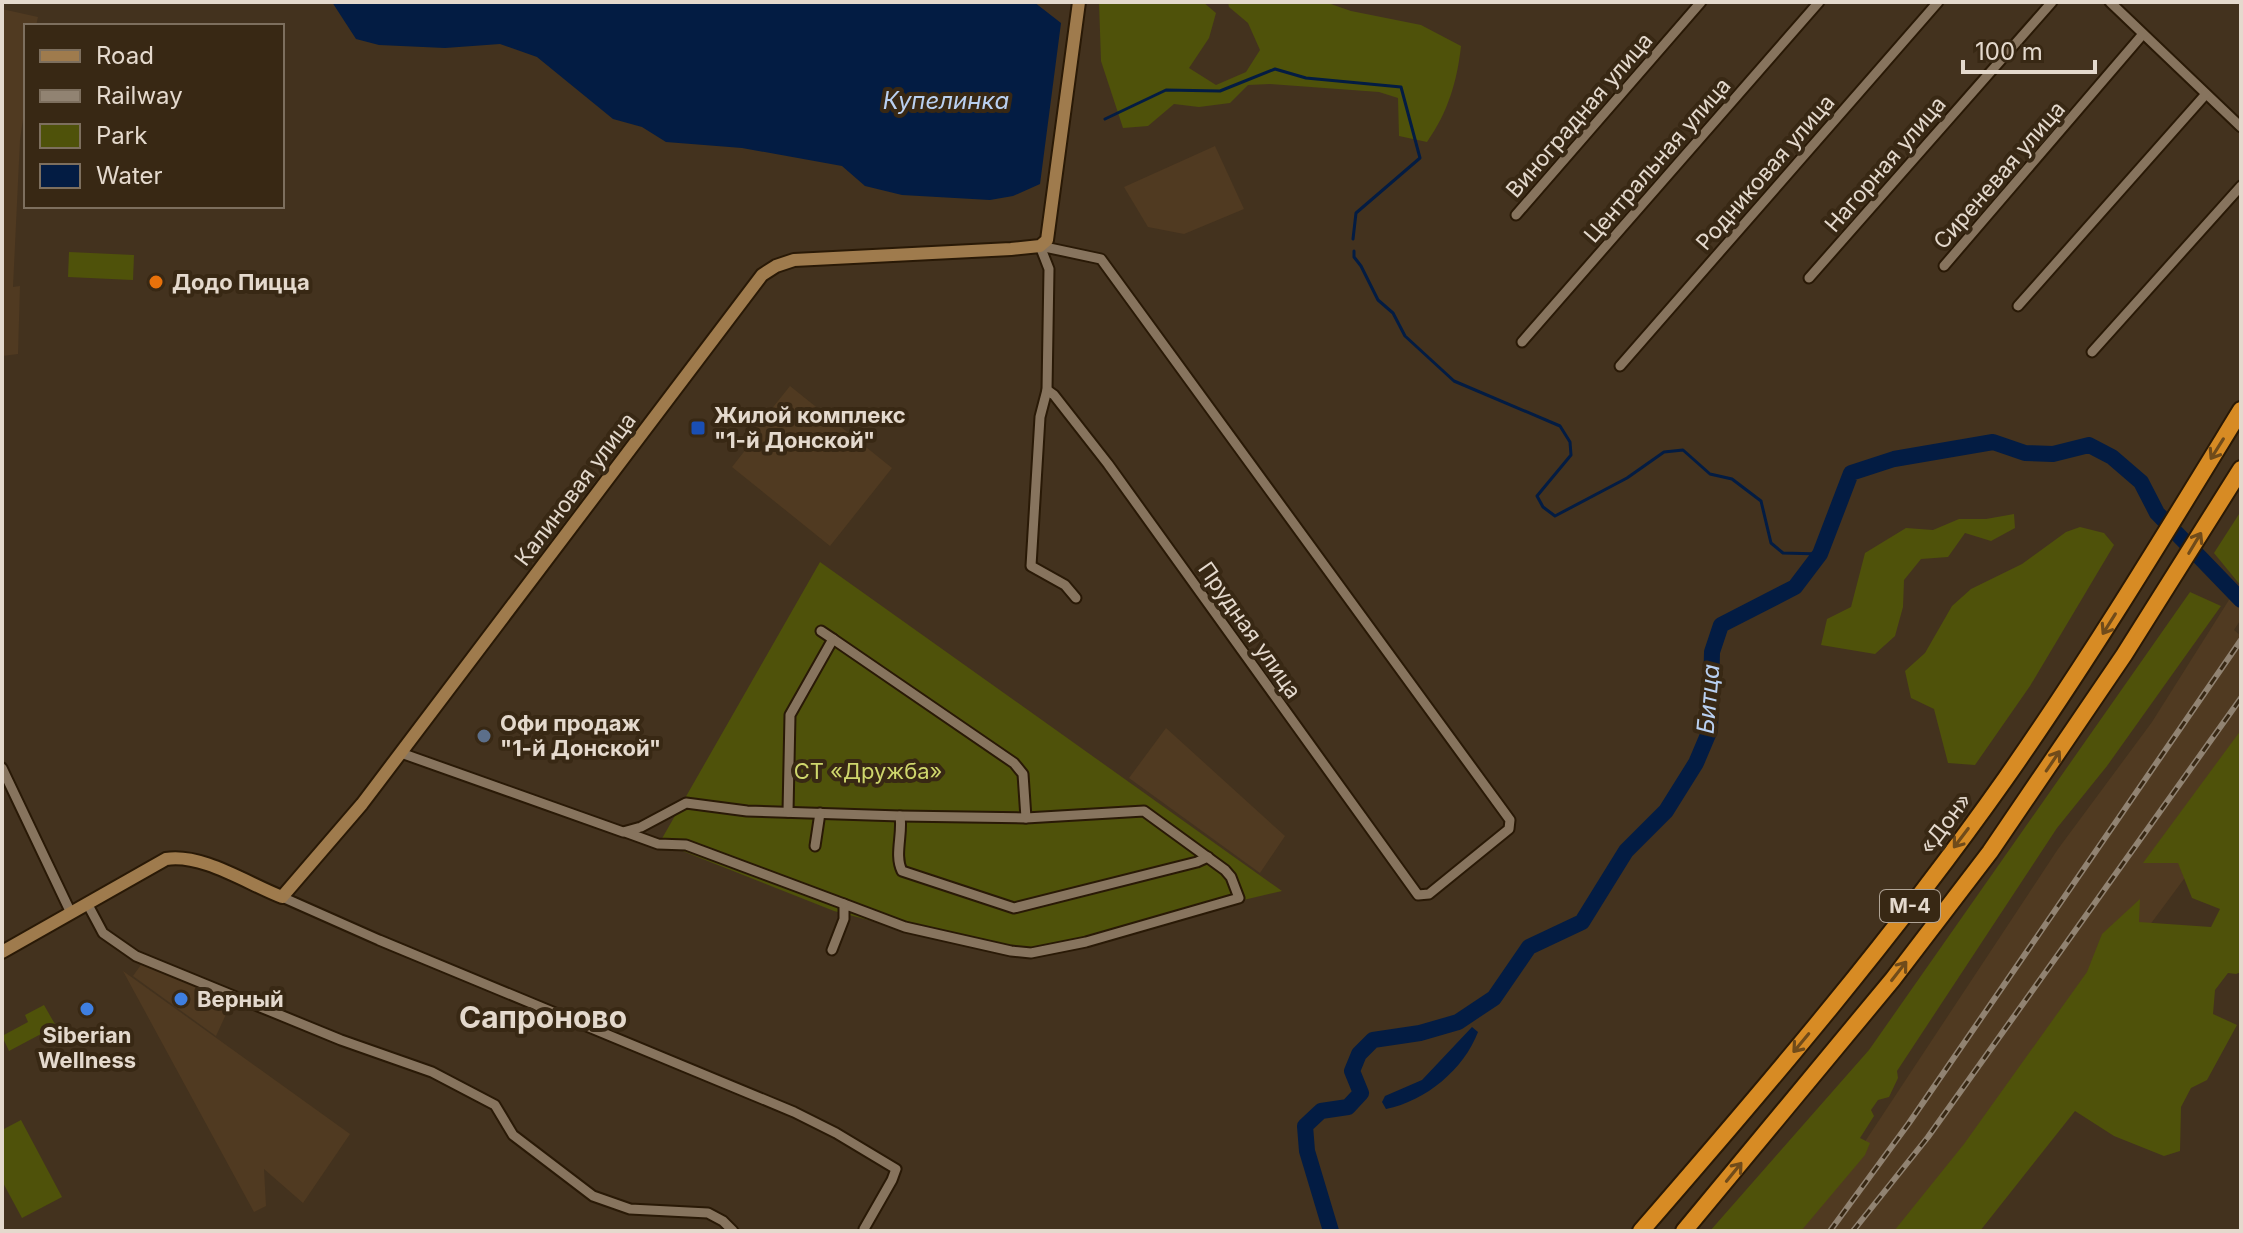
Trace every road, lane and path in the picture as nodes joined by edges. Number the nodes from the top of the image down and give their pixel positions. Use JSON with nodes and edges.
{"nodes":[{"id":1,"x":1079,"y":2,"type":"edge"},
{"id":2,"x":1701,"y":2,"type":"edge"},
{"id":3,"x":1819,"y":2,"type":"edge"},
{"id":4,"x":1938,"y":2,"type":"edge"},
{"id":5,"x":2052,"y":2,"type":"edge"},
{"id":6,"x":2110,"y":2,"type":"edge"},
{"id":7,"x":2143,"y":34,"type":"junction"},
{"id":8,"x":2206,"y":94,"type":"junction"},
{"id":9,"x":2241,"y":127,"type":"edge"},
{"id":10,"x":2241,"y":186,"type":"edge"},
{"id":11,"x":1516,"y":215,"type":"dead end"},
{"id":12,"x":1040,"y":246,"type":"junction"},
{"id":13,"x":1944,"y":266,"type":"dead end"},
{"id":14,"x":1809,"y":278,"type":"dead end"},
{"id":15,"x":2018,"y":306,"type":"dead end"},
{"id":16,"x":1522,"y":342,"type":"dead end"},
{"id":17,"x":2092,"y":352,"type":"dead end"},
{"id":18,"x":1620,"y":366,"type":"dead end"},
{"id":19,"x":1047,"y":390,"type":"junction"},
{"id":20,"x":2241,"y":410,"type":"edge"},
{"id":21,"x":2241,"y":469,"type":"edge"},
{"id":22,"x":1076,"y":598,"type":"dead end"},
{"id":23,"x":821,"y":631,"type":"dead end"},
{"id":24,"x":833,"y":639,"type":"junction"},
{"id":25,"x":401,"y":753,"type":"junction"},
{"id":26,"x":2,"y":768,"type":"edge"},
{"id":27,"x":788,"y":812,"type":"junction"},
{"id":28,"x":820,"y":813,"type":"junction"},
{"id":29,"x":900,"y":816,"type":"junction"},
{"id":30,"x":1026,"y":818,"type":"junction"},
{"id":31,"x":623,"y":832,"type":"junction"},
{"id":32,"x":815,"y":846,"type":"dead end"},
{"id":33,"x":1208,"y":857,"type":"junction"},
{"id":34,"x":282,"y":897,"type":"junction"},
{"id":35,"x":87,"y":903,"type":"junction"},
{"id":36,"x":844,"y":904,"type":"junction"},
{"id":37,"x":71,"y":913,"type":"junction"},
{"id":38,"x":832,"y":950,"type":"dead end"},
{"id":39,"x":2,"y":952,"type":"edge"},
{"id":40,"x":864,"y":1229,"type":"dead end"},
{"id":41,"x":733,"y":1231,"type":"edge"},
{"id":42,"x":1641,"y":1231,"type":"edge"},
{"id":43,"x":1684,"y":1231,"type":"edge"}],
"edges":[{"from":1,"to":12,"type":"street"},
{"from":2,"to":11,"type":"street","name":"Виноградная улица"},
{"from":3,"to":16,"type":"street","name":"Центральная улица"},
{"from":4,"to":18,"type":"street","name":"Родниковая улица"},
{"from":5,"to":14,"type":"street","name":"Нагорная улица"},
{"from":6,"to":7,"type":"street"},
{"from":7,"to":8,"type":"street"},
{"from":7,"to":13,"type":"street","name":"Сиреневая улица"},
{"from":8,"to":9,"type":"street"},
{"from":8,"to":15,"type":"street"},
{"from":10,"to":17,"type":"street"},
{"from":12,"to":19,"type":"street"},
{"from":12,"to":19,"type":"street","name":"Прудная улица"},
{"from":12,"to":25,"type":"street","name":"Калиновая улица"},
{"from":19,"to":22,"type":"street"},
{"from":20,"to":42,"type":"highway","name":"«Дон»","number":"М-4","one_way":true},
{"from":43,"to":21,"type":"highway","number":"М-4","one_way":true},
{"from":23,"to":24,"type":"street"},
{"from":24,"to":27,"type":"street"},
{"from":24,"to":30,"type":"street"},
{"from":25,"to":31,"type":"street"},
{"from":25,"to":34,"type":"street","name":"Калиновая улица"},
{"from":26,"to":37,"type":"street"},
{"from":27,"to":28,"type":"street"},
{"from":27,"to":31,"type":"street"},
{"from":28,"to":29,"type":"street"},
{"from":28,"to":32,"type":"street"},
{"from":29,"to":30,"type":"street"},
{"from":29,"to":33,"type":"street"},
{"from":30,"to":33,"type":"street"},
{"from":31,"to":36,"type":"street"},
{"from":33,"to":36,"type":"street"},
{"from":34,"to":35,"type":"street"},
{"from":34,"to":40,"type":"street"},
{"from":35,"to":37,"type":"street"},
{"from":35,"to":41,"type":"street"},
{"from":36,"to":38,"type":"street"},
{"from":37,"to":39,"type":"street"}]}
